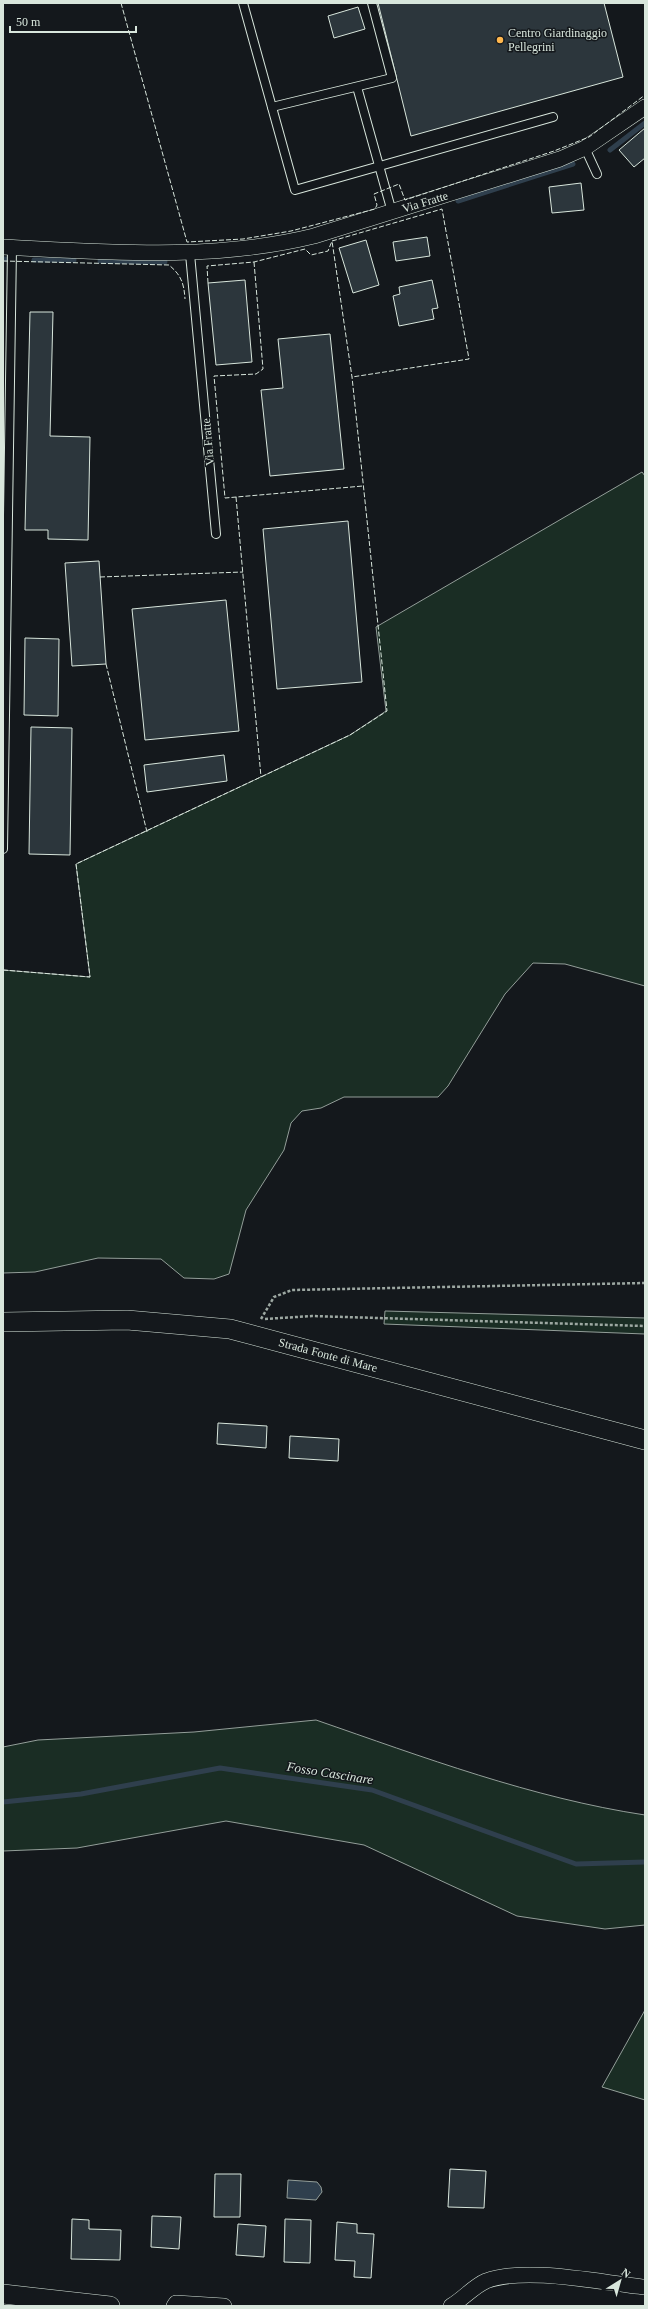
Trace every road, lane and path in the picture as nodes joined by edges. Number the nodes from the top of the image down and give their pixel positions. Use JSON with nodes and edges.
{"nodes":[{"id":1,"x":243,"y":3,"type":"edge"},
{"id":2,"x":372,"y":3,"type":"edge"},
{"id":3,"x":357,"y":87,"type":"junction"},
{"id":4,"x":272,"y":107,"type":"junction"},
{"id":5,"x":645,"y":107,"type":"edge"},
{"id":6,"x":553,"y":118,"type":"dead end"},
{"id":7,"x":585,"y":148,"type":"junction"},
{"id":8,"x":380,"y":166,"type":"junction"},
{"id":9,"x":597,"y":174,"type":"dead end"},
{"id":10,"x":392,"y":212,"type":"junction"},
{"id":11,"x":7,"y":248,"type":"edge"},
{"id":12,"x":190,"y":254,"type":"junction"},
{"id":13,"x":6,"y":388,"type":"edge"},
{"id":14,"x":216,"y":534,"type":"dead end"},
{"id":15,"x":4,"y":848,"type":"edge"},
{"id":16,"x":645,"y":1283,"type":"edge"},
{"id":17,"x":261,"y":1319,"type":"junction"},
{"id":18,"x":254,"y":1320,"type":"dead end"},
{"id":19,"x":3,"y":1322,"type":"edge"},
{"id":20,"x":645,"y":1326,"type":"edge"},
{"id":21,"x":645,"y":1440,"type":"edge"},
{"id":22,"x":645,"y":2287,"type":"edge"},
{"id":23,"x":3,"y":2294,"type":"edge"},
{"id":24,"x":110,"y":2306,"type":"edge"},
{"id":25,"x":174,"y":2306,"type":"edge"},
{"id":26,"x":224,"y":2306,"type":"edge"},
{"id":27,"x":451,"y":2306,"type":"edge"}],
"edges":[{"from":1,"to":4,"type":"lane"},
{"from":2,"to":3,"type":"lane"},
{"from":3,"to":4,"type":"lane"},
{"from":3,"to":8,"type":"lane"},
{"from":4,"to":8,"type":"lane"},
{"from":5,"to":7,"type":"street","name":"Via Fratte"},
{"from":6,"to":8,"type":"lane"},
{"from":7,"to":9,"type":"lane"},
{"from":7,"to":10,"type":"street","name":"Via Fratte"},
{"from":8,"to":10,"type":"lane"},
{"from":10,"to":12,"type":"street","name":"Via Fratte"},
{"from":11,"to":12,"type":"street","name":"Via Fratte"},
{"from":11,"to":13,"type":"lane"},
{"from":12,"to":14,"type":"lane","name":"Via Fratte"},
{"from":13,"to":15,"type":"lane"},
{"from":16,"to":17,"type":"path"},
{"from":17,"to":18,"type":"path"},
{"from":17,"to":20,"type":"path"},
{"from":19,"to":21,"type":"street","name":"Strada Fonte di Mare"},
{"from":22,"to":27,"type":"street"},
{"from":23,"to":24,"type":"street"},
{"from":25,"to":26,"type":"street"}]}
